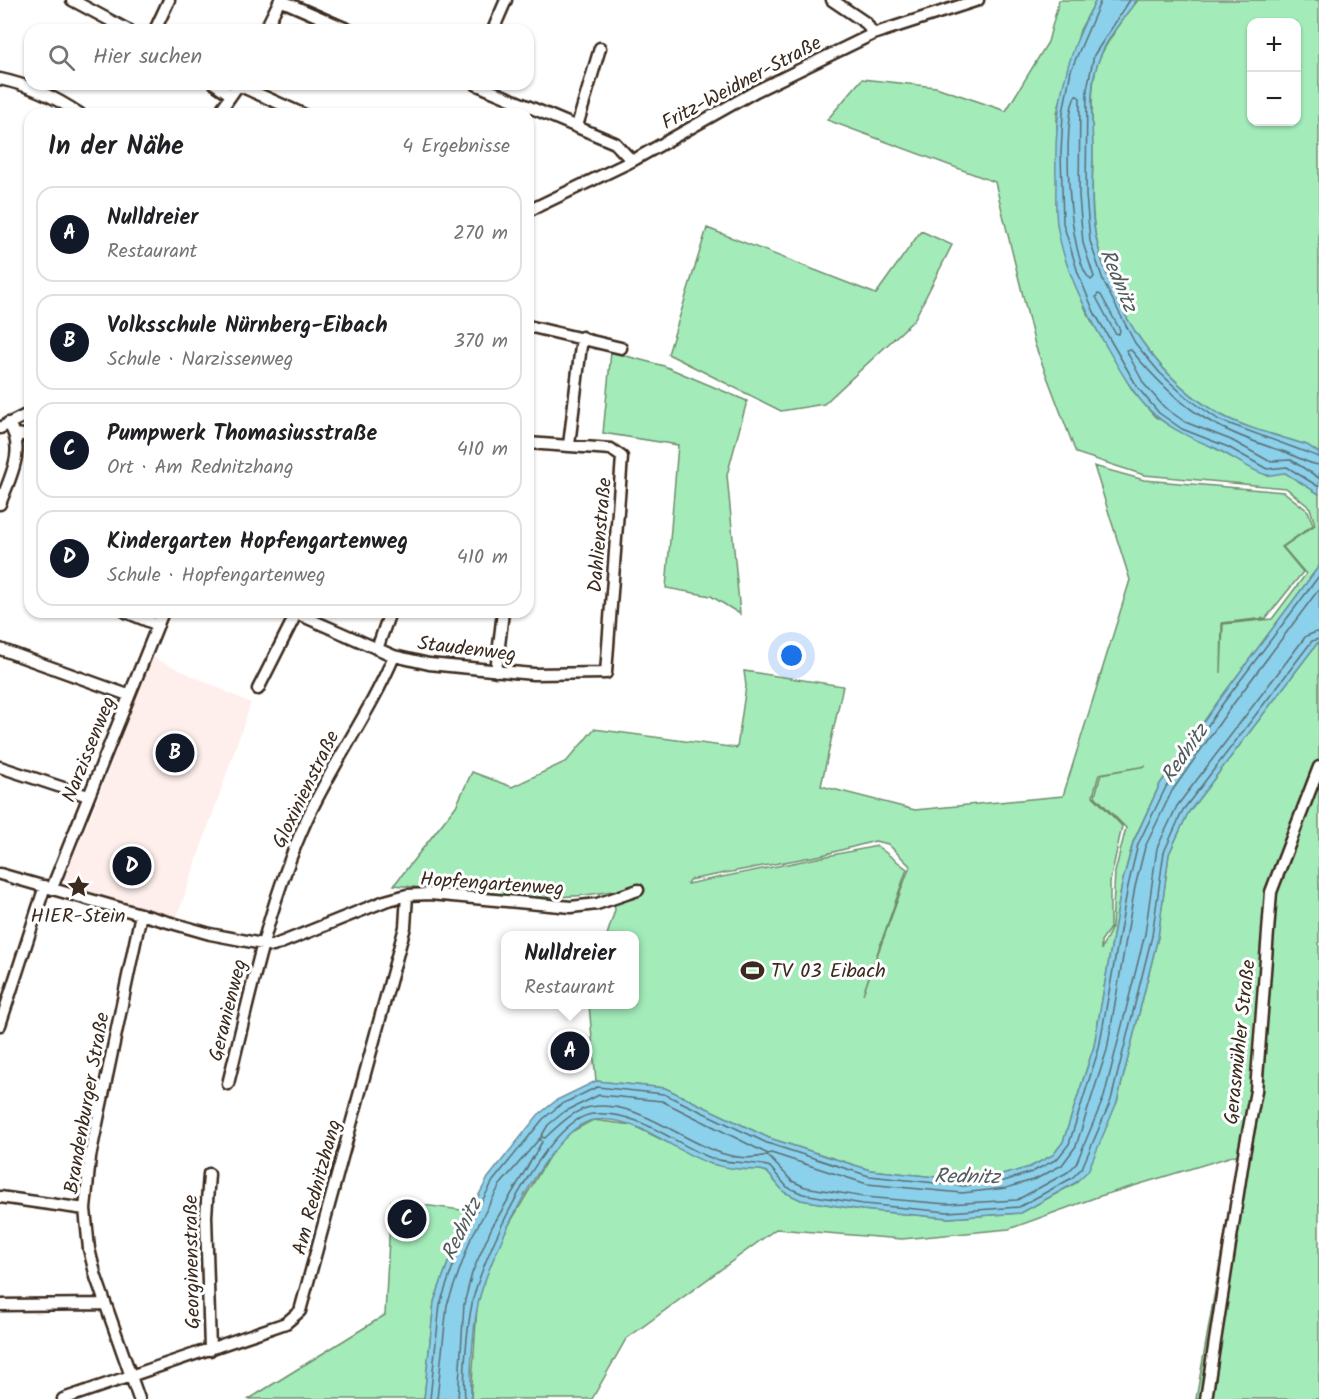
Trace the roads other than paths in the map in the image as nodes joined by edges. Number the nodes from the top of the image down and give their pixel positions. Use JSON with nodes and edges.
{"nodes":[{"id":1,"x":72,"y":0,"type":"edge"},
{"id":2,"x":170,"y":0,"type":"edge"},
{"id":3,"x":280,"y":0,"type":"edge"},
{"id":4,"x":506,"y":0,"type":"edge"},
{"id":5,"x":832,"y":0,"type":"edge"},
{"id":6,"x":978,"y":0,"type":"edge"},
{"id":7,"x":117,"y":24,"type":"edge"},
{"id":8,"x":158,"y":24,"type":"edge"},
{"id":9,"x":268,"y":24,"type":"edge"},
{"id":10,"x":335,"y":24,"type":"edge"},
{"id":11,"x":496,"y":24,"type":"edge"},
{"id":12,"x":873,"y":34,"type":"junction"},
{"id":13,"x":600,"y":48,"type":"dead end"},
{"id":14,"x":0,"y":79,"type":"edge"},
{"id":15,"x":24,"y":84,"type":"edge"},
{"id":16,"x":36,"y":90,"type":"edge"},
{"id":17,"x":224,"y":90,"type":"edge"},
{"id":18,"x":234,"y":90,"type":"edge"},
{"id":19,"x":251,"y":90,"type":"edge"},
{"id":20,"x":490,"y":90,"type":"edge"},
{"id":21,"x":231,"y":95,"type":"junction"},
{"id":22,"x":71,"y":108,"type":"edge"},
{"id":23,"x":222,"y":108,"type":"edge"},
{"id":24,"x":290,"y":108,"type":"edge"},
{"id":25,"x":534,"y":108,"type":"edge"},
{"id":26,"x":534,"y":108,"type":"edge"},
{"id":27,"x":577,"y":126,"type":"junction"},
{"id":28,"x":632,"y":161,"type":"junction"},
{"id":29,"x":534,"y":208,"type":"edge"},
{"id":30,"x":534,"y":327,"type":"edge"},
{"id":31,"x":582,"y":337,"type":"junction"},
{"id":32,"x":621,"y":348,"type":"dead end"},
{"id":33,"x":24,"y":416,"type":"edge"},
{"id":34,"x":4,"y":426,"type":"edge"},
{"id":35,"x":16,"y":434,"type":"junction"},
{"id":36,"x":24,"y":435,"type":"edge"},
{"id":37,"x":534,"y":443,"type":"edge"},
{"id":38,"x":569,"y":445,"type":"junction"},
{"id":39,"x":0,"y":504,"type":"edge"},
{"id":40,"x":141,"y":618,"type":"edge"},
{"id":41,"x":161,"y":618,"type":"edge"},
{"id":42,"x":294,"y":618,"type":"edge"},
{"id":43,"x":308,"y":618,"type":"edge"},
{"id":44,"x":388,"y":618,"type":"edge"},
{"id":45,"x":502,"y":618,"type":"edge"},
{"id":46,"x":158,"y":625,"type":"junction"},
{"id":47,"x":0,"y":649,"type":"edge"},
{"id":48,"x":377,"y":649,"type":"junction"},
{"id":49,"x":394,"y":656,"type":"junction"},
{"id":50,"x":496,"y":671,"type":"junction"},
{"id":51,"x":606,"y":673,"type":"joint"},
{"id":52,"x":258,"y":689,"type":"dead end"},
{"id":53,"x":128,"y":695,"type":"junction"},
{"id":54,"x":0,"y":766,"type":"edge"},
{"id":55,"x":1319,"y":767,"type":"edge"},
{"id":56,"x":88,"y":796,"type":"junction"},
{"id":57,"x":0,"y":874,"type":"edge"},
{"id":58,"x":48,"y":887,"type":"junction"},
{"id":59,"x":639,"y":890,"type":"dead end"},
{"id":60,"x":407,"y":895,"type":"junction"},
{"id":61,"x":141,"y":914,"type":"junction"},
{"id":62,"x":262,"y":945,"type":"junction"},
{"id":63,"x":0,"y":1025,"type":"edge"},
{"id":64,"x":228,"y":1084,"type":"dead end"},
{"id":65,"x":209,"y":1174,"type":"dead end"},
{"id":66,"x":0,"y":1197,"type":"edge"},
{"id":67,"x":85,"y":1209,"type":"junction"},
{"id":68,"x":104,"y":1304,"type":"junction"},
{"id":69,"x":0,"y":1305,"type":"edge"},
{"id":70,"x":210,"y":1350,"type":"junction"},
{"id":71,"x":132,"y":1377,"type":"junction"},
{"id":72,"x":63,"y":1399,"type":"edge"},
{"id":73,"x":140,"y":1399,"type":"edge"},
{"id":74,"x":1206,"y":1399,"type":"edge"}],
"edges":[{"from":1,"to":7,"type":"street"},
{"from":2,"to":8,"type":"street"},
{"from":3,"to":9,"type":"street"},
{"from":3,"to":10,"type":"street"},
{"from":4,"to":11,"type":"street"},
{"from":5,"to":12,"type":"street"},
{"from":6,"to":12,"type":"street","name":"Fritz-Weidner-Straße"},
{"from":12,"to":28,"type":"street","name":"Fritz-Weidner-Straße"},
{"from":13,"to":27,"type":"street"},
{"from":14,"to":15,"type":"street"},
{"from":16,"to":22,"type":"street"},
{"from":17,"to":21,"type":"street"},
{"from":18,"to":21,"type":"street"},
{"from":19,"to":24,"type":"street"},
{"from":20,"to":25,"type":"street"},
{"from":21,"to":23,"type":"street"},
{"from":26,"to":27,"type":"street"},
{"from":27,"to":28,"type":"street"},
{"from":28,"to":29,"type":"street","name":"Fritz-Weidner-Straße"},
{"from":30,"to":31,"type":"street"},
{"from":31,"to":32,"type":"street"},
{"from":31,"to":38,"type":"street"},
{"from":33,"to":34,"type":"street"},
{"from":34,"to":35,"type":"street"},
{"from":35,"to":36,"type":"street"},
{"from":35,"to":39,"type":"street"},
{"from":37,"to":38,"type":"street","name":"Dahlienstraße"},
{"from":38,"to":51,"type":"street","name":"Dahlienstraße"},
{"from":40,"to":46,"type":"street"},
{"from":41,"to":46,"type":"street","name":"Narzissenweg"},
{"from":42,"to":52,"type":"street"},
{"from":43,"to":48,"type":"street","name":"Staudenweg"},
{"from":44,"to":48,"type":"street"},
{"from":45,"to":50,"type":"street"},
{"from":46,"to":53,"type":"street","name":"Narzissenweg"},
{"from":47,"to":53,"type":"street"},
{"from":48,"to":49,"type":"street","name":"Staudenweg"},
{"from":49,"to":50,"type":"street","name":"Staudenweg"},
{"from":49,"to":62,"type":"street","name":"Gloxinienstraße"},
{"from":50,"to":51,"type":"street","name":"Staudenweg"},
{"from":53,"to":56,"type":"street","name":"Narzissenweg"},
{"from":54,"to":56,"type":"street"},
{"from":55,"to":74,"type":"street","name":"Gerasmühler Straße"},
{"from":56,"to":58,"type":"street","name":"Narzissenweg"},
{"from":57,"to":58,"type":"street","name":"Hopfengartenweg"},
{"from":58,"to":61,"type":"street","name":"Hopfengartenweg"},
{"from":58,"to":63,"type":"street","name":"Narzissenweg"},
{"from":59,"to":60,"type":"street","name":"Hopfengartenweg"},
{"from":60,"to":62,"type":"street","name":"Hopfengartenweg"},
{"from":60,"to":70,"type":"street","name":"Am Rednitzhang"},
{"from":61,"to":62,"type":"street","name":"Hopfengartenweg"},
{"from":61,"to":67,"type":"street","name":"Brandenburger Straße"},
{"from":62,"to":64,"type":"street","name":"Geranienweg"},
{"from":65,"to":70,"type":"street","name":"Georginenstraße"},
{"from":66,"to":67,"type":"street"},
{"from":67,"to":68,"type":"street","name":"Brandenburger Straße"},
{"from":68,"to":69,"type":"street"},
{"from":68,"to":71,"type":"street","name":"Brandenburger Straße"},
{"from":70,"to":71,"type":"street","name":"Am Rednitzhang"},
{"from":71,"to":72,"type":"street","name":"Am Rednitzhang"},
{"from":71,"to":73,"type":"street","name":"Brandenburger Straße"}]}
